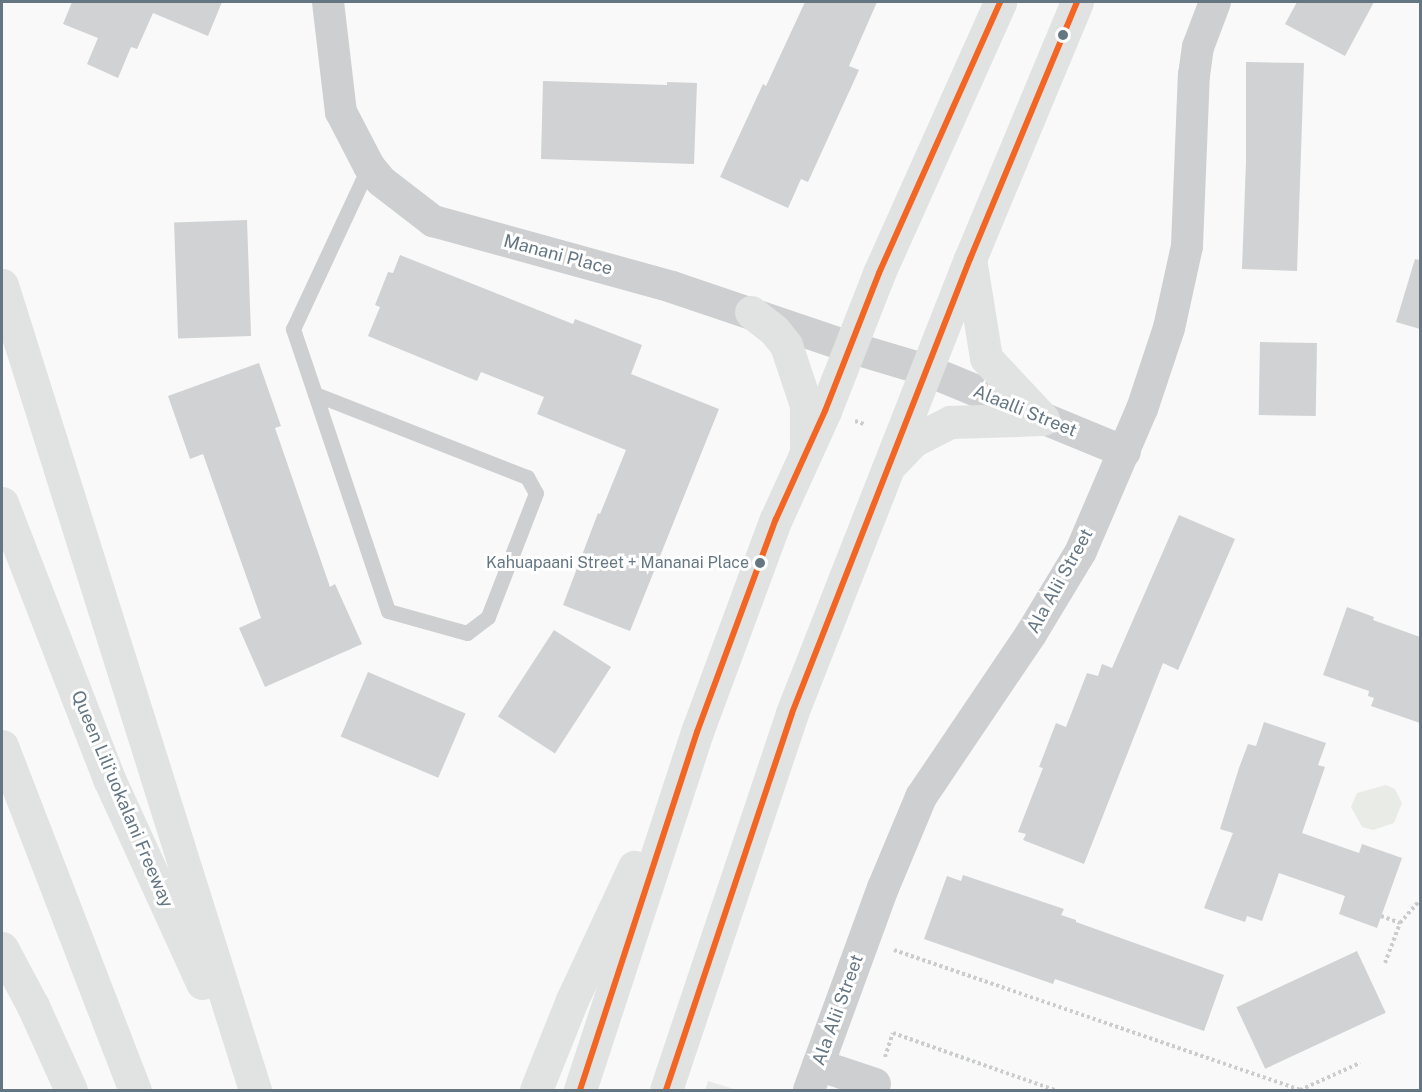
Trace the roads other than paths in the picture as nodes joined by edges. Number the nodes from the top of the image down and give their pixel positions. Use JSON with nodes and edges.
{"nodes":[{"id":1,"x":328,"y":2,"type":"edge"},
{"id":2,"x":1000,"y":2,"type":"edge"},
{"id":3,"x":1077,"y":2,"type":"edge"},
{"id":4,"x":1215,"y":2,"type":"edge"},
{"id":5,"x":369,"y":166,"type":"junction"},
{"id":6,"x":970,"y":259,"type":"junction"},
{"id":7,"x":2,"y":285,"type":"edge"},
{"id":8,"x":751,"y":312,"type":"junction"},
{"id":9,"x":849,"y":347,"type":"junction"},
{"id":10,"x":926,"y":370,"type":"junction"},
{"id":11,"x":315,"y":394,"type":"junction"},
{"id":12,"x":1042,"y":419,"type":"junction"},
{"id":13,"x":1125,"y":452,"type":"junction"},
{"id":14,"x":805,"y":453,"type":"junction"},
{"id":15,"x":893,"y":462,"type":"junction"},
{"id":16,"x":2,"y":503,"type":"edge"},
{"id":17,"x":697,"y":732,"type":"junction"},
{"id":18,"x":5,"y":754,"type":"edge"},
{"id":19,"x":2,"y":948,"type":"edge"},
{"id":20,"x":879,"y":1074,"type":"road end"},
{"id":21,"x":814,"y":1078,"type":"edge"},
{"id":22,"x":71,"y":1090,"type":"edge"},
{"id":23,"x":135,"y":1090,"type":"edge"},
{"id":24,"x":253,"y":1090,"type":"edge"},
{"id":25,"x":536,"y":1090,"type":"edge"},
{"id":26,"x":580,"y":1090,"type":"edge"},
{"id":27,"x":666,"y":1090,"type":"edge"}],
"edges":[{"from":1,"to":5,"type":"street","name":"Manani Place"},
{"from":2,"to":9,"type":"main road"},
{"from":3,"to":6,"type":"main road"},
{"from":4,"to":13,"type":"street","name":"Ala Alii Street"},
{"from":5,"to":8,"type":"street","name":"Manani Place"},
{"from":5,"to":11,"type":"lane"},
{"from":6,"to":10,"type":"main road"},
{"from":6,"to":12,"type":"main road"},
{"from":7,"to":24,"type":"main road"},
{"from":8,"to":9,"type":"street","name":"Manani Place"},
{"from":8,"to":14,"type":"main road"},
{"from":9,"to":10,"type":"street","name":"Manani Place"},
{"from":9,"to":14,"type":"main road"},
{"from":10,"to":12,"type":"street","name":"Alaalli Street"},
{"from":10,"to":15,"type":"main road"},
{"from":11,"to":11,"type":"lane"},
{"from":12,"to":13,"type":"street","name":"Alaalli Street"},
{"from":12,"to":15,"type":"main road"},
{"from":13,"to":21,"type":"street","name":"Ala Alii Street"},
{"from":14,"to":17,"type":"main road"},
{"from":15,"to":27,"type":"main road"},
{"from":16,"to":24,"type":"main road","name":"Queen Liliʻuokalani Freeway"},
{"from":17,"to":25,"type":"main road"},
{"from":17,"to":26,"type":"main road"},
{"from":18,"to":23,"type":"main road"},
{"from":19,"to":22,"type":"main road"},
{"from":20,"to":21,"type":"street"}]}
